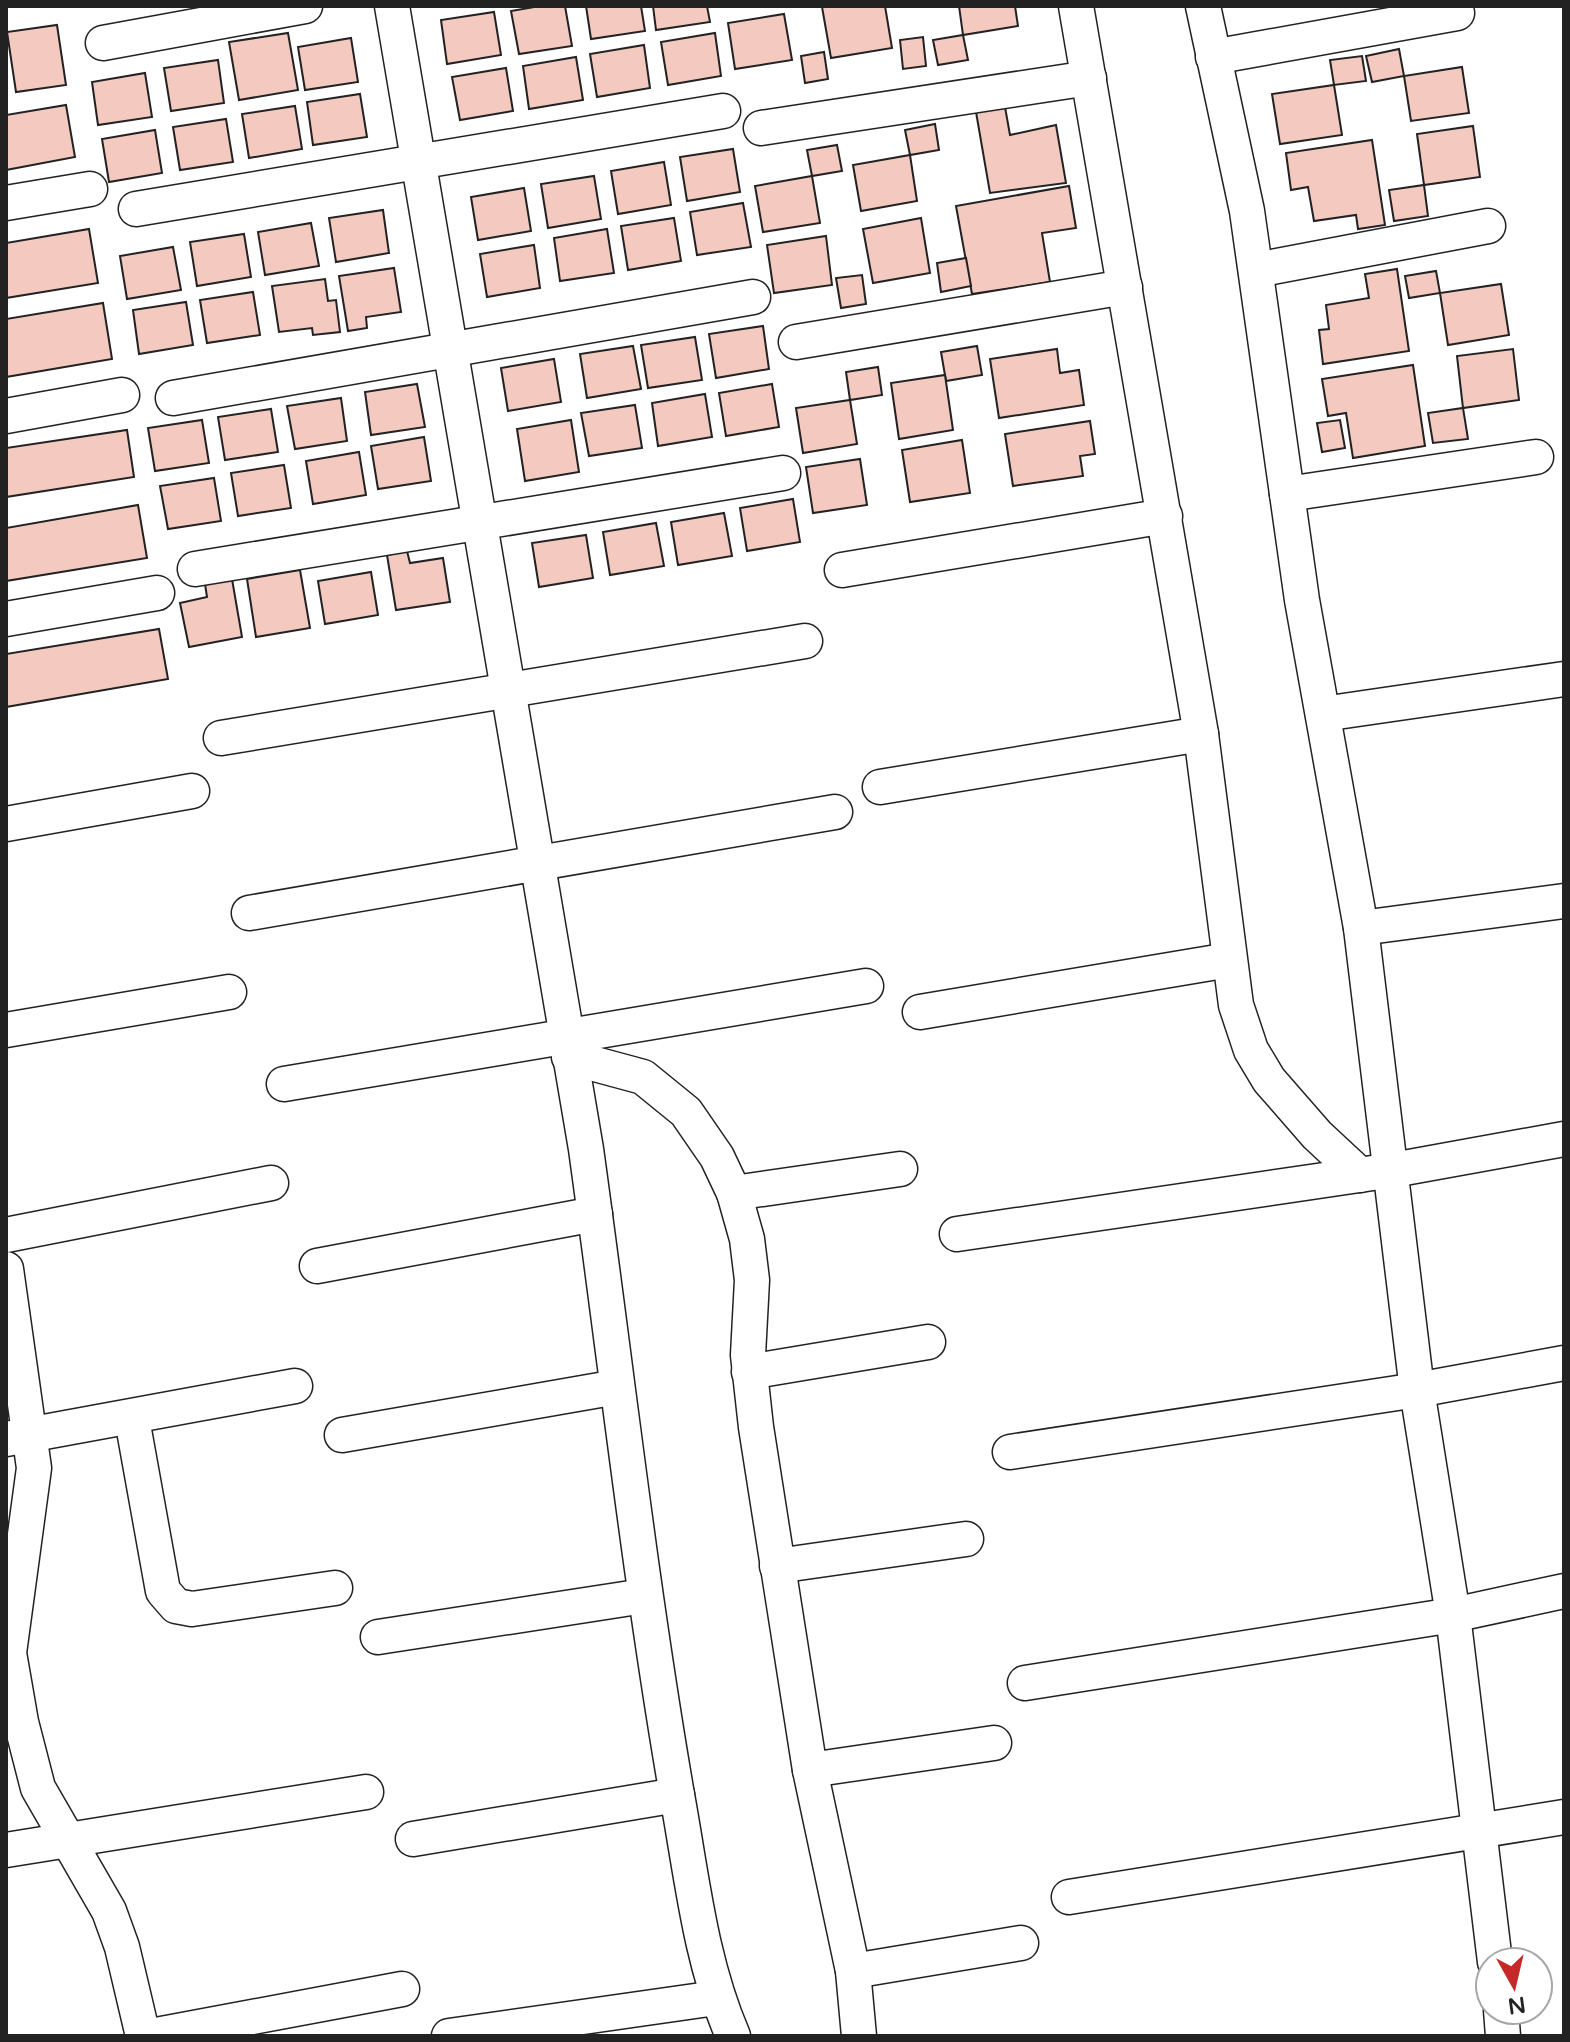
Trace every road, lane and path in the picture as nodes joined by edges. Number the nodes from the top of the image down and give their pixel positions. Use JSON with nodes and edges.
{"nodes":[{"id":1,"x":305,"y":6,"type":"edge"},
{"id":2,"x":392,"y":6,"type":"edge"},
{"id":3,"x":1076,"y":6,"type":"edge"},
{"id":4,"x":1203,"y":6,"type":"edge"},
{"id":5,"x":1457,"y":13,"type":"dead end"},
{"id":6,"x":103,"y":43,"type":"dead end"},
{"id":7,"x":1213,"y":57,"type":"junction"},
{"id":8,"x":1089,"y":78,"type":"junction"},
{"id":9,"x":723,"y":111,"type":"dead end"},
{"id":10,"x":761,"y":128,"type":"dead end"},
{"id":11,"x":420,"y":161,"type":"junction"},
{"id":12,"x":90,"y":189,"type":"dead end"},
{"id":13,"x":6,"y":203,"type":"edge"},
{"id":14,"x":136,"y":209,"type":"dead end"},
{"id":15,"x":1488,"y":226,"type":"dead end"},
{"id":16,"x":1256,"y":270,"type":"junction"},
{"id":17,"x":1125,"y":287,"type":"junction"},
{"id":18,"x":753,"y":297,"type":"dead end"},
{"id":19,"x":796,"y":342,"type":"dead end"},
{"id":20,"x":452,"y":349,"type":"junction"},
{"id":21,"x":122,"y":395,"type":"dead end"},
{"id":22,"x":173,"y":398,"type":"dead end"},
{"id":23,"x":6,"y":416,"type":"edge"},
{"id":24,"x":1536,"y":457,"type":"dead end"},
{"id":25,"x":783,"y":473,"type":"dead end"},
{"id":26,"x":1287,"y":494,"type":"junction"},
{"id":27,"x":1165,"y":516,"type":"junction"},
{"id":28,"x":482,"y":522,"type":"junction"},
{"id":29,"x":195,"y":569,"type":"dead end"},
{"id":30,"x":842,"y":570,"type":"dead end"},
{"id":31,"x":157,"y":593,"type":"dead end"},
{"id":32,"x":6,"y":619,"type":"edge"},
{"id":33,"x":805,"y":641,"type":"dead end"},
{"id":34,"x":1564,"y":679,"type":"edge"},
{"id":35,"x":509,"y":690,"type":"junction"},
{"id":36,"x":1323,"y":714,"type":"junction"},
{"id":37,"x":1201,"y":734,"type":"junction"},
{"id":38,"x":221,"y":738,"type":"dead end"},
{"id":39,"x":880,"y":787,"type":"dead end"},
{"id":40,"x":192,"y":791,"type":"dead end"},
{"id":41,"x":835,"y":812,"type":"dead end"},
{"id":42,"x":6,"y":824,"type":"edge"},
{"id":43,"x":539,"y":862,"type":"junction"},
{"id":44,"x":1564,"y":901,"type":"edge"},
{"id":45,"x":249,"y":913,"type":"dead end"},
{"id":46,"x":1361,"y":928,"type":"junction"},
{"id":47,"x":1229,"y":960,"type":"junction"},
{"id":48,"x":866,"y":986,"type":"dead end"},
{"id":49,"x":229,"y":992,"type":"dead end"},
{"id":50,"x":920,"y":1012,"type":"dead end"},
{"id":51,"x":6,"y":1030,"type":"edge"},
{"id":52,"x":568,"y":1046,"type":"junction"},
{"id":53,"x":284,"y":1084,"type":"dead end"},
{"id":54,"x":1564,"y":1139,"type":"edge"},
{"id":55,"x":900,"y":1169,"type":"dead end"},
{"id":56,"x":1377,"y":1172,"type":"junction"},
{"id":57,"x":271,"y":1183,"type":"dead end"},
{"id":58,"x":734,"y":1193,"type":"junction"},
{"id":59,"x":595,"y":1214,"type":"junction"},
{"id":60,"x":957,"y":1234,"type":"dead end"},
{"id":61,"x":6,"y":1235,"type":"edge"},
{"id":62,"x":317,"y":1266,"type":"dead end"},
{"id":63,"x":6,"y":1269,"type":"edge"},
{"id":64,"x":928,"y":1342,"type":"dead end"},
{"id":65,"x":1564,"y":1363,"type":"edge"},
{"id":66,"x":749,"y":1372,"type":"junction"},
{"id":67,"x":295,"y":1386,"type":"dead end"},
{"id":68,"x":617,"y":1387,"type":"junction"},
{"id":69,"x":1417,"y":1390,"type":"junction"},
{"id":70,"x":132,"y":1419,"type":"junction"},
{"id":71,"x":342,"y":1435,"type":"dead end"},
{"id":72,"x":19,"y":1437,"type":"edge"},
{"id":73,"x":1010,"y":1452,"type":"dead end"},
{"id":74,"x":966,"y":1539,"type":"dead end"},
{"id":75,"x":777,"y":1566,"type":"junction"},
{"id":76,"x":335,"y":1588,"type":"dead end"},
{"id":77,"x":1564,"y":1591,"type":"edge"},
{"id":78,"x":644,"y":1596,"type":"junction"},
{"id":79,"x":1453,"y":1615,"type":"junction"},
{"id":80,"x":378,"y":1637,"type":"dead end"},
{"id":81,"x":8,"y":1653,"type":"edge"},
{"id":82,"x":1025,"y":1683,"type":"dead end"},
{"id":83,"x":994,"y":1743,"type":"dead end"},
{"id":84,"x":810,"y":1770,"type":"junction"},
{"id":85,"x":366,"y":1792,"type":"dead end"},
{"id":86,"x":677,"y":1795,"type":"junction"},
{"id":87,"x":1564,"y":1817,"type":"edge"},
{"id":88,"x":1479,"y":1830,"type":"junction"},
{"id":89,"x":65,"y":1839,"type":"junction"},
{"id":90,"x":413,"y":1839,"type":"dead end"},
{"id":91,"x":6,"y":1850,"type":"edge"},
{"id":92,"x":1069,"y":1897,"type":"dead end"},
{"id":93,"x":1021,"y":1943,"type":"dead end"},
{"id":94,"x":1493,"y":1946,"type":"edge"},
{"id":95,"x":853,"y":1971,"type":"junction"},
{"id":96,"x":402,"y":1989,"type":"dead end"},
{"id":97,"x":716,"y":1998,"type":"junction"},
{"id":98,"x":143,"y":2036,"type":"edge"},
{"id":99,"x":151,"y":2036,"type":"edge"},
{"id":100,"x":449,"y":2036,"type":"edge"},
{"id":101,"x":733,"y":2036,"type":"edge"},
{"id":102,"x":859,"y":2036,"type":"edge"}],
"edges":[{"from":1,"to":6,"type":"street"},
{"from":2,"to":11,"type":"street"},
{"from":3,"to":8,"type":"street"},
{"from":4,"to":7,"type":"street"},
{"from":5,"to":7,"type":"street"},
{"from":7,"to":16,"type":"street"},
{"from":8,"to":10,"type":"street"},
{"from":8,"to":17,"type":"street"},
{"from":9,"to":11,"type":"street"},
{"from":11,"to":14,"type":"street"},
{"from":11,"to":20,"type":"street"},
{"from":12,"to":13,"type":"street"},
{"from":15,"to":16,"type":"street"},
{"from":16,"to":26,"type":"street"},
{"from":17,"to":19,"type":"street"},
{"from":17,"to":27,"type":"street"},
{"from":18,"to":20,"type":"street"},
{"from":20,"to":22,"type":"street"},
{"from":20,"to":28,"type":"street"},
{"from":21,"to":23,"type":"street"},
{"from":24,"to":26,"type":"street"},
{"from":25,"to":28,"type":"street"},
{"from":26,"to":36,"type":"street"},
{"from":27,"to":30,"type":"street"},
{"from":27,"to":37,"type":"street"},
{"from":28,"to":29,"type":"street"},
{"from":28,"to":35,"type":"street"},
{"from":31,"to":32,"type":"street"},
{"from":33,"to":35,"type":"street"},
{"from":34,"to":36,"type":"street"},
{"from":35,"to":38,"type":"street"},
{"from":35,"to":43,"type":"street"},
{"from":36,"to":46,"type":"street"},
{"from":37,"to":39,"type":"street"},
{"from":37,"to":47,"type":"street"},
{"from":40,"to":42,"type":"street"},
{"from":41,"to":43,"type":"street"},
{"from":43,"to":45,"type":"street"},
{"from":43,"to":52,"type":"street"},
{"from":44,"to":46,"type":"street"},
{"from":46,"to":56,"type":"street"},
{"from":47,"to":50,"type":"street"},
{"from":47,"to":56,"type":"street"},
{"from":48,"to":52,"type":"street"},
{"from":49,"to":51,"type":"street"},
{"from":52,"to":53,"type":"street"},
{"from":52,"to":58,"type":"street"},
{"from":52,"to":59,"type":"street"},
{"from":54,"to":56,"type":"street"},
{"from":55,"to":58,"type":"street"},
{"from":56,"to":60,"type":"street"},
{"from":56,"to":69,"type":"street"},
{"from":57,"to":61,"type":"street"},
{"from":58,"to":66,"type":"street"},
{"from":59,"to":62,"type":"street"},
{"from":59,"to":68,"type":"street"},
{"from":63,"to":72,"type":"street"},
{"from":64,"to":66,"type":"street"},
{"from":65,"to":69,"type":"street"},
{"from":66,"to":75,"type":"street"},
{"from":67,"to":70,"type":"street"},
{"from":68,"to":71,"type":"street"},
{"from":68,"to":78,"type":"street"},
{"from":69,"to":73,"type":"street"},
{"from":69,"to":79,"type":"street"},
{"from":70,"to":72,"type":"street"},
{"from":70,"to":76,"type":"street"},
{"from":72,"to":81,"type":"street"},
{"from":74,"to":75,"type":"street"},
{"from":75,"to":84,"type":"street"},
{"from":77,"to":79,"type":"street"},
{"from":78,"to":80,"type":"street"},
{"from":78,"to":86,"type":"street"},
{"from":79,"to":82,"type":"street"},
{"from":79,"to":88,"type":"street"},
{"from":81,"to":89,"type":"street"},
{"from":83,"to":84,"type":"street"},
{"from":84,"to":95,"type":"street"},
{"from":85,"to":89,"type":"street"},
{"from":86,"to":90,"type":"street"},
{"from":86,"to":97,"type":"street"},
{"from":87,"to":88,"type":"street"},
{"from":88,"to":92,"type":"street"},
{"from":88,"to":94,"type":"street"},
{"from":89,"to":91,"type":"street"},
{"from":89,"to":98,"type":"street"},
{"from":93,"to":95,"type":"street"},
{"from":95,"to":102,"type":"street"},
{"from":96,"to":99,"type":"street"},
{"from":97,"to":100,"type":"street"},
{"from":97,"to":101,"type":"street"}]}
